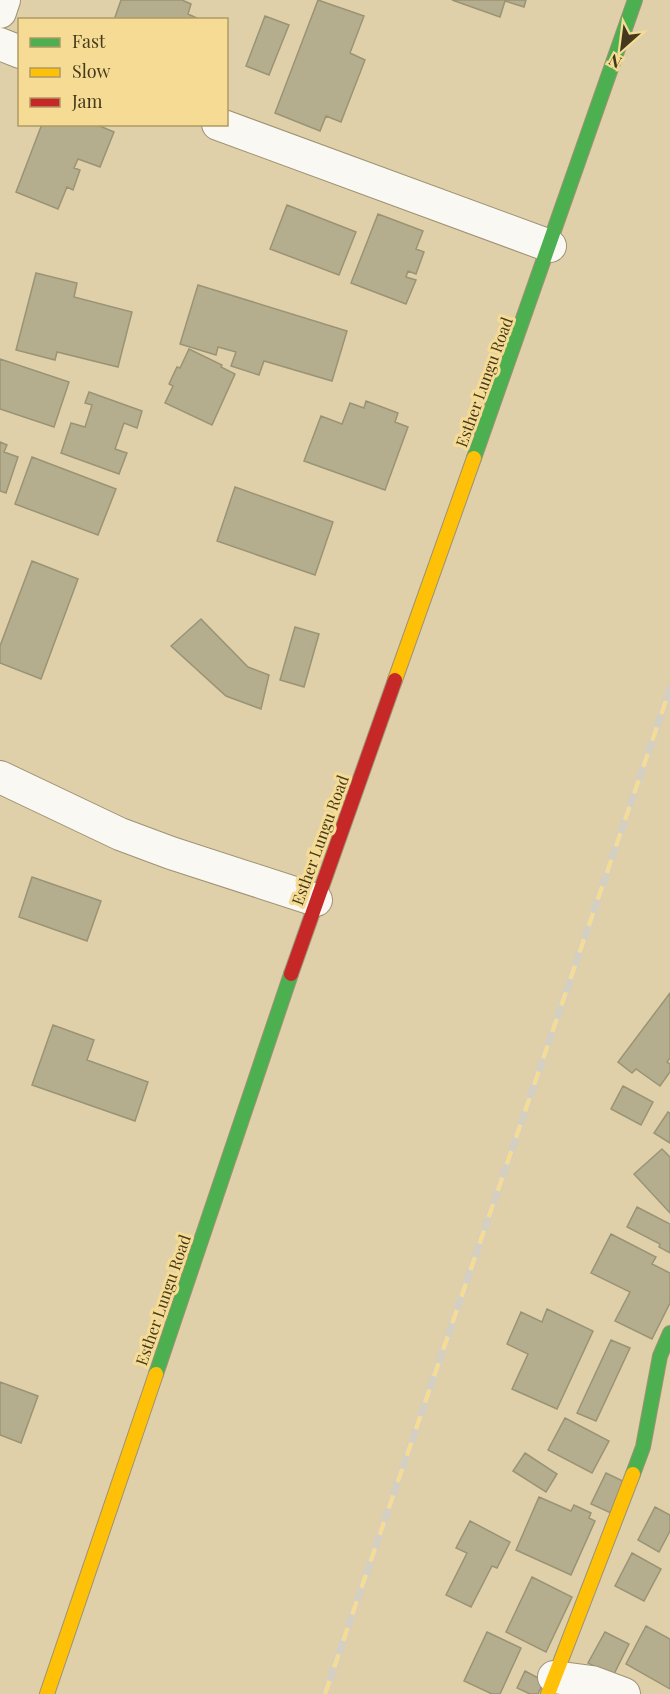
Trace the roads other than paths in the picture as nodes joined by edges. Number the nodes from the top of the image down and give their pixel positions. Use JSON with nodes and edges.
{"nodes":[{"id":1,"x":4,"y":0,"type":"edge"},
{"id":2,"x":635,"y":0,"type":"edge"},
{"id":3,"x":0,"y":12,"type":"edge"},
{"id":4,"x":0,"y":44,"type":"edge"},
{"id":5,"x":18,"y":51,"type":"edge"},
{"id":6,"x":223,"y":126,"type":"edge"},
{"id":7,"x":550,"y":246,"type":"junction"},
{"id":8,"x":0,"y":777,"type":"edge"},
{"id":9,"x":316,"y":900,"type":"junction"},
{"id":10,"x":670,"y":1333,"type":"edge"},
{"id":11,"x":551,"y":1686,"type":"edge"},
{"id":12,"x":47,"y":1694,"type":"edge"},
{"id":13,"x":624,"y":1694,"type":"edge"}],
"edges":[{"from":1,"to":3,"type":"street"},
{"from":2,"to":7,"type":"street","name":"Esther Lungu Road"},
{"from":4,"to":5,"type":"street"},
{"from":6,"to":7,"type":"street"},
{"from":7,"to":9,"type":"street","name":"Esther Lungu Road"},
{"from":8,"to":9,"type":"street"},
{"from":9,"to":12,"type":"street","name":"Esther Lungu Road"},
{"from":10,"to":11,"type":"street"},
{"from":11,"to":13,"type":"street"}]}
